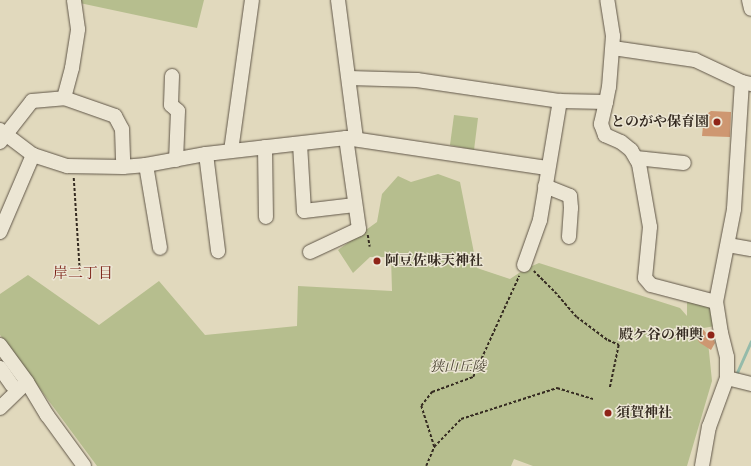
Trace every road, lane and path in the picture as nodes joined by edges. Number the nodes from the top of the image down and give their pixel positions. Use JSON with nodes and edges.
{"nodes":[{"id":1,"x":74,"y":0,"type":"edge"},
{"id":2,"x":252,"y":0,"type":"edge"},
{"id":3,"x":338,"y":0,"type":"edge"},
{"id":4,"x":607,"y":0,"type":"edge"},
{"id":5,"x":749,"y":0,"type":"edge"},
{"id":6,"x":751,"y":9,"type":"edge"},
{"id":7,"x":613,"y":48,"type":"junction"},
{"id":8,"x":172,"y":76,"type":"dead end"},
{"id":9,"x":349,"y":78,"type":"junction"},
{"id":10,"x":746,"y":83,"type":"edge"},
{"id":11,"x":64,"y":98,"type":"junction"},
{"id":12,"x":560,"y":101,"type":"junction"},
{"id":13,"x":606,"y":102,"type":"junction"},
{"id":14,"x":2,"y":136,"type":"edge"},
{"id":15,"x":351,"y":138,"type":"junction"},
{"id":16,"x":300,"y":144,"type":"junction"},
{"id":17,"x":265,"y":147,"type":"junction"},
{"id":18,"x":231,"y":151,"type":"junction"},
{"id":19,"x":206,"y":154,"type":"junction"},
{"id":20,"x":33,"y":156,"type":"junction"},
{"id":21,"x":636,"y":158,"type":"junction"},
{"id":22,"x":176,"y":160,"type":"junction"},
{"id":23,"x":684,"y":163,"type":"dead end"},
{"id":24,"x":146,"y":165,"type":"junction"},
{"id":25,"x":74,"y":166,"type":"junction"},
{"id":26,"x":123,"y":167,"type":"junction"},
{"id":27,"x":547,"y":168,"type":"junction"},
{"id":28,"x":545,"y":186,"type":"junction"},
{"id":29,"x":355,"y":204,"type":"junction"},
{"id":30,"x":266,"y":217,"type":"dead end"},
{"id":31,"x":0,"y":232,"type":"edge"},
{"id":32,"x":569,"y":237,"type":"dead end"},
{"id":33,"x":728,"y":245,"type":"junction"},
{"id":34,"x":160,"y":248,"type":"dead end"},
{"id":35,"x":751,"y":250,"type":"edge"},
{"id":36,"x":218,"y":251,"type":"dead end"},
{"id":37,"x":310,"y":252,"type":"dead end"},
{"id":38,"x":524,"y":264,"type":"junction"},
{"id":39,"x":80,"y":271,"type":"dead end"},
{"id":40,"x":716,"y":302,"type":"junction"},
{"id":41,"x":0,"y":346,"type":"edge"},
{"id":42,"x":0,"y":368,"type":"edge"},
{"id":43,"x":727,"y":378,"type":"junction"},
{"id":44,"x":27,"y":382,"type":"junction"},
{"id":45,"x":751,"y":384,"type":"edge"},
{"id":46,"x":12,"y":385,"type":"dead end"},
{"id":47,"x":610,"y":388,"type":"dead end"},
{"id":48,"x":594,"y":399,"type":"dead end"},
{"id":49,"x":0,"y":408,"type":"edge"},
{"id":50,"x":434,"y":447,"type":"junction"},
{"id":51,"x":84,"y":466,"type":"edge"},
{"id":52,"x":426,"y":466,"type":"edge"},
{"id":53,"x":702,"y":466,"type":"edge"}],
"edges":[{"from":1,"to":11,"type":"street"},
{"from":2,"to":18,"type":"street"},
{"from":3,"to":9,"type":"street"},
{"from":4,"to":7,"type":"street"},
{"from":5,"to":6,"type":"street"},
{"from":7,"to":10,"type":"street"},
{"from":7,"to":13,"type":"street"},
{"from":8,"to":22,"type":"street"},
{"from":9,"to":12,"type":"street"},
{"from":9,"to":15,"type":"street"},
{"from":10,"to":33,"type":"street"},
{"from":11,"to":14,"type":"street"},
{"from":11,"to":26,"type":"street"},
{"from":12,"to":13,"type":"street"},
{"from":12,"to":27,"type":"street"},
{"from":13,"to":21,"type":"street"},
{"from":14,"to":20,"type":"street"},
{"from":15,"to":16,"type":"street"},
{"from":15,"to":27,"type":"street"},
{"from":15,"to":29,"type":"street"},
{"from":16,"to":17,"type":"street"},
{"from":16,"to":29,"type":"street"},
{"from":17,"to":18,"type":"street"},
{"from":17,"to":30,"type":"street"},
{"from":18,"to":19,"type":"street"},
{"from":19,"to":22,"type":"street"},
{"from":19,"to":36,"type":"street"},
{"from":20,"to":25,"type":"street"},
{"from":20,"to":31,"type":"street"},
{"from":21,"to":23,"type":"street"},
{"from":21,"to":40,"type":"street"},
{"from":22,"to":24,"type":"street"},
{"from":24,"to":26,"type":"street"},
{"from":24,"to":34,"type":"street"},
{"from":25,"to":26,"type":"street"},
{"from":25,"to":39,"type":"path"},
{"from":27,"to":28,"type":"street"},
{"from":28,"to":32,"type":"street"},
{"from":28,"to":38,"type":"street"},
{"from":29,"to":37,"type":"street"},
{"from":33,"to":35,"type":"street"},
{"from":33,"to":40,"type":"street"},
{"from":38,"to":47,"type":"path"},
{"from":38,"to":50,"type":"path"},
{"from":40,"to":43,"type":"street"},
{"from":41,"to":44,"type":"street"},
{"from":42,"to":46,"type":"street"},
{"from":43,"to":45,"type":"street"},
{"from":43,"to":53,"type":"street"},
{"from":44,"to":49,"type":"street"},
{"from":44,"to":51,"type":"street"},
{"from":48,"to":50,"type":"path"},
{"from":50,"to":52,"type":"path"}]}
